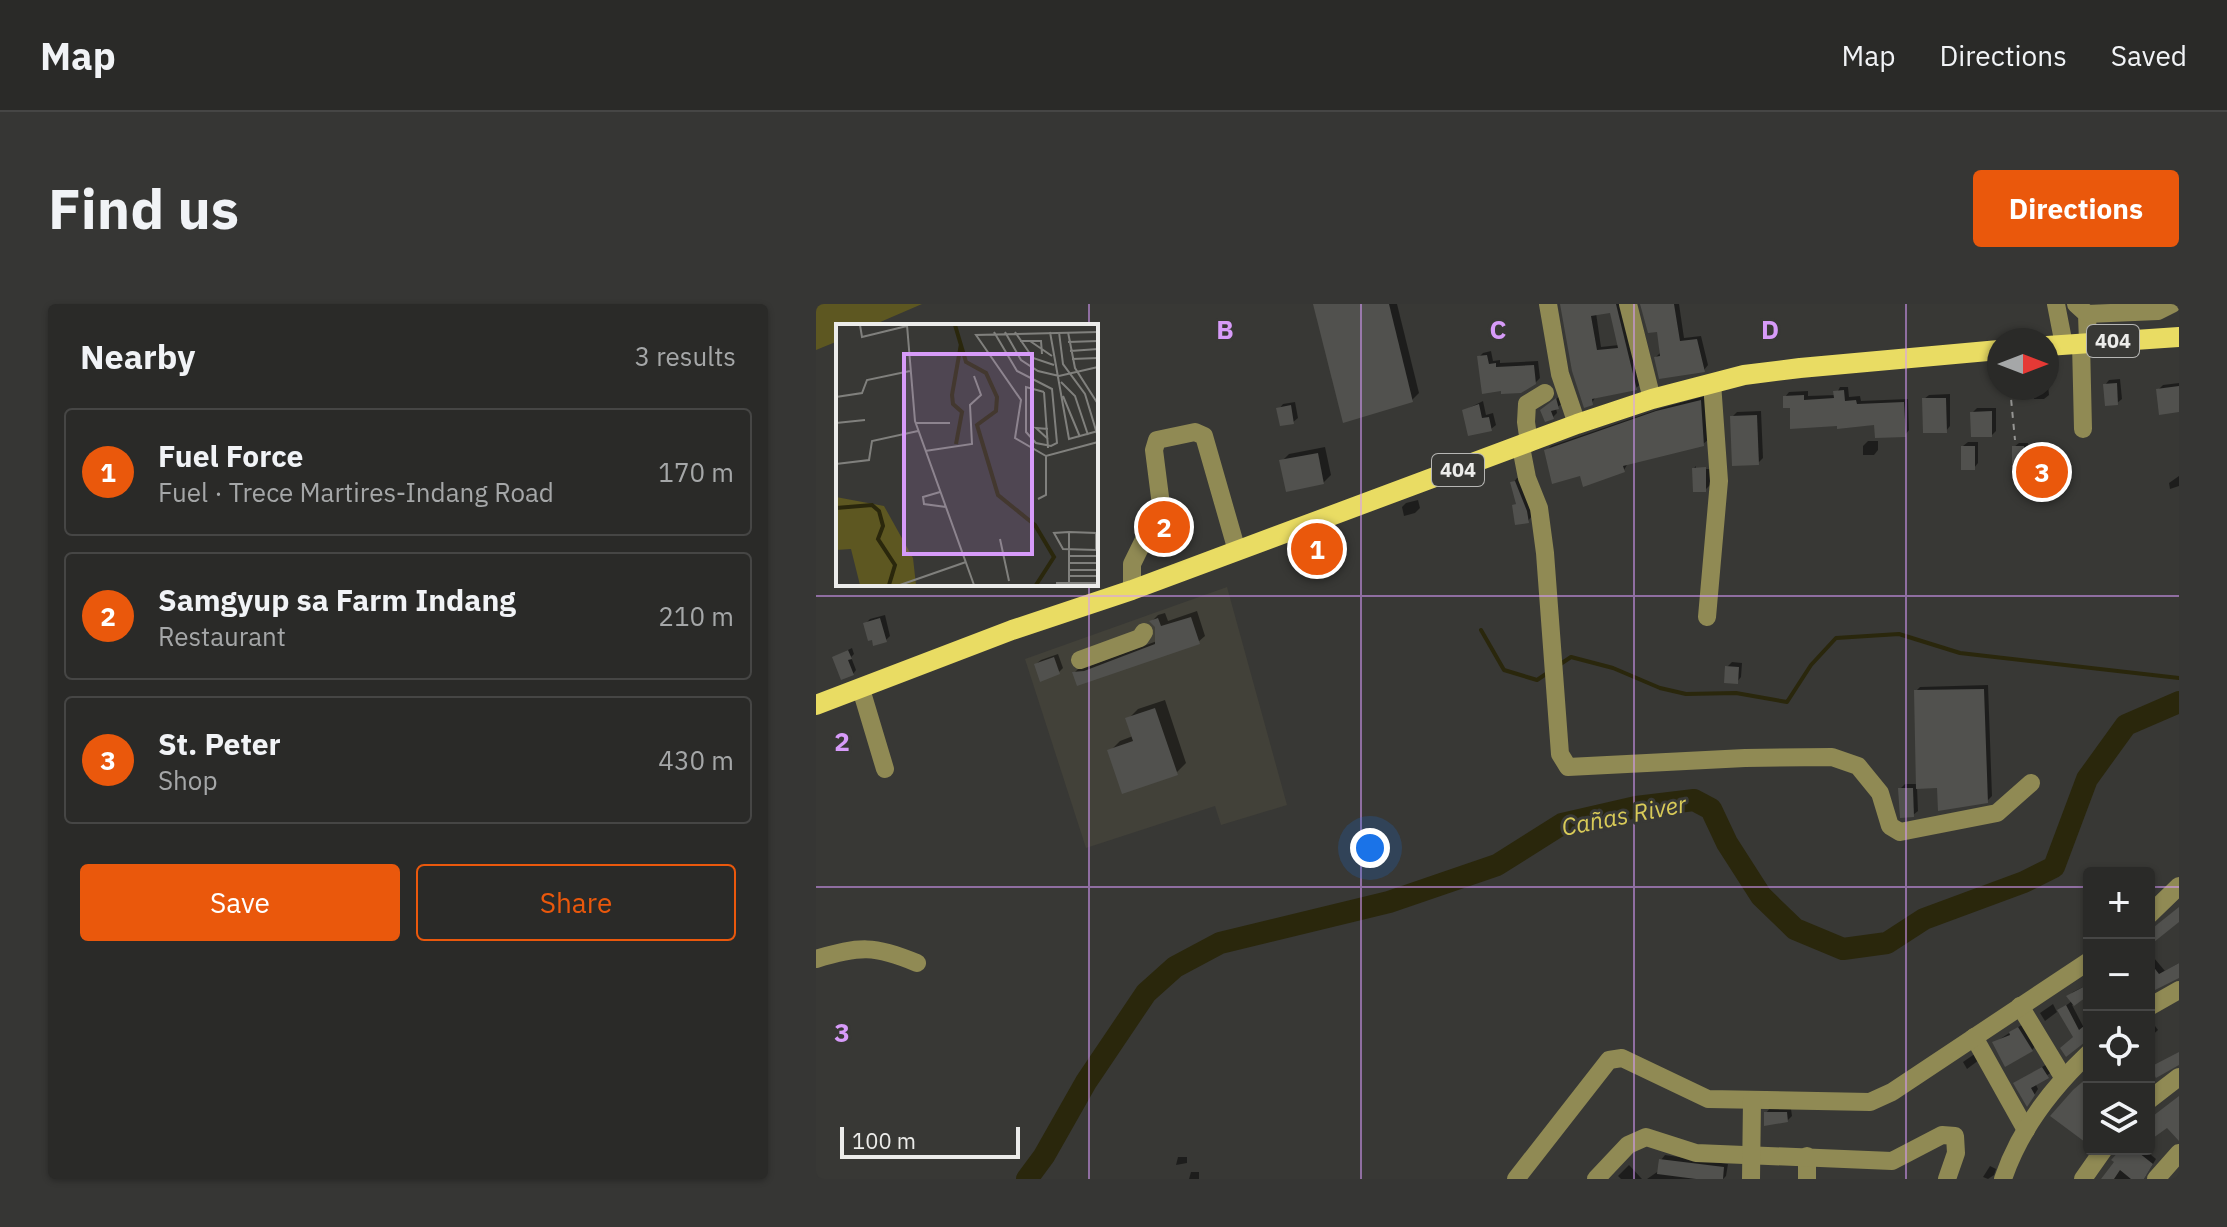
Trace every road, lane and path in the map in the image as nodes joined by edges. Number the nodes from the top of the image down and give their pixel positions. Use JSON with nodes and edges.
{"nodes":[{"id":1,"x":1548,"y":304,"type":"edge"},
{"id":2,"x":1628,"y":304,"type":"edge"},
{"id":3,"x":2056,"y":304,"type":"edge"},
{"id":4,"x":2172,"y":304,"type":"edge"},
{"id":5,"x":2082,"y":309,"type":"edge"},
{"id":6,"x":2179,"y":337,"type":"edge"},
{"id":7,"x":2070,"y":344,"type":"edge"},
{"id":8,"x":1987,"y":351,"type":"edge"},
{"id":9,"x":1712,"y":383,"type":"junction"},
{"id":10,"x":1545,"y":393,"type":"dead end"},
{"id":11,"x":1652,"y":399,"type":"junction"},
{"id":12,"x":2011,"y":400,"type":"edge"},
{"id":13,"x":1577,"y":424,"type":"junction"},
{"id":14,"x":2083,"y":429,"type":"dead end"},
{"id":15,"x":2015,"y":440,"type":"dead end"},
{"id":16,"x":1525,"y":445,"type":"junction"},
{"id":17,"x":1237,"y":551,"type":"junction"},
{"id":18,"x":1132,"y":590,"type":"junction"},
{"id":19,"x":1707,"y":617,"type":"dead end"},
{"id":20,"x":1144,"y":632,"type":"dead end"},
{"id":21,"x":1080,"y":660,"type":"dead end"},
{"id":22,"x":861,"y":689,"type":"junction"},
{"id":23,"x":816,"y":705,"type":"edge"},
{"id":24,"x":885,"y":769,"type":"dead end"},
{"id":25,"x":2031,"y":783,"type":"dead end"},
{"id":26,"x":2179,"y":886,"type":"edge"},
{"id":27,"x":2155,"y":909,"type":"edge"},
{"id":28,"x":816,"y":959,"type":"edge"},
{"id":29,"x":917,"y":963,"type":"dead end"},
{"id":30,"x":2083,"y":965,"type":"edge"},
{"id":31,"x":2179,"y":990,"type":"edge"},
{"id":32,"x":2155,"y":1004,"type":"edge"},
{"id":33,"x":2020,"y":1006,"type":"junction"},
{"id":34,"x":1974,"y":1037,"type":"junction"},
{"id":35,"x":2083,"y":1059,"type":"edge"},
{"id":36,"x":2063,"y":1077,"type":"junction"},
{"id":37,"x":2179,"y":1077,"type":"edge"},
{"id":38,"x":2155,"y":1095,"type":"edge"},
{"id":39,"x":1752,"y":1100,"type":"junction"},
{"id":40,"x":2026,"y":1130,"type":"junction"},
{"id":41,"x":2179,"y":1153,"type":"edge"},
{"id":42,"x":1751,"y":1154,"type":"junction"},
{"id":43,"x":2100,"y":1155,"type":"edge"},
{"id":44,"x":1807,"y":1156,"type":"junction"},
{"id":45,"x":1889,"y":1170,"type":"edge"},
{"id":46,"x":1516,"y":1179,"type":"edge"},
{"id":47,"x":1596,"y":1179,"type":"edge"},
{"id":48,"x":1751,"y":1179,"type":"edge"},
{"id":49,"x":1807,"y":1179,"type":"edge"},
{"id":50,"x":1947,"y":1179,"type":"edge"},
{"id":51,"x":2003,"y":1179,"type":"edge"},
{"id":52,"x":2083,"y":1179,"type":"edge"},
{"id":53,"x":2156,"y":1179,"type":"edge"}],
"edges":[{"from":1,"to":13,"type":"street"},
{"from":2,"to":11,"type":"street"},
{"from":3,"to":7,"type":"street"},
{"from":4,"to":5,"type":"street"},
{"from":5,"to":7,"type":"street"},
{"from":6,"to":7,"type":"main road","number":"404"},
{"from":7,"to":14,"type":"street"},
{"from":8,"to":9,"type":"main road","number":"404"},
{"from":9,"to":11,"type":"main road","number":"404"},
{"from":9,"to":19,"type":"street"},
{"from":10,"to":16,"type":"street"},
{"from":11,"to":13,"type":"main road","number":"404"},
{"from":12,"to":15,"type":"path"},
{"from":13,"to":16,"type":"main road","number":"404"},
{"from":16,"to":17,"type":"main road","number":"404"},
{"from":16,"to":25,"type":"street"},
{"from":17,"to":18,"type":"main road","number":"404"},
{"from":17,"to":18,"type":"street"},
{"from":18,"to":22,"type":"main road","number":"404"},
{"from":20,"to":21,"type":"street"},
{"from":22,"to":23,"type":"main road","number":"404"},
{"from":22,"to":24,"type":"street"},
{"from":26,"to":27,"type":"street"},
{"from":28,"to":29,"type":"street"},
{"from":30,"to":33,"type":"street"},
{"from":31,"to":32,"type":"street"},
{"from":33,"to":34,"type":"street"},
{"from":33,"to":36,"type":"street"},
{"from":34,"to":39,"type":"street"},
{"from":34,"to":40,"type":"street"},
{"from":35,"to":36,"type":"street"},
{"from":36,"to":40,"type":"street"},
{"from":37,"to":38,"type":"street"},
{"from":39,"to":42,"type":"street"},
{"from":39,"to":46,"type":"street"},
{"from":40,"to":51,"type":"street"},
{"from":41,"to":53,"type":"street"},
{"from":42,"to":44,"type":"street"},
{"from":42,"to":47,"type":"street"},
{"from":42,"to":48,"type":"street"},
{"from":43,"to":52,"type":"street"},
{"from":44,"to":45,"type":"street"},
{"from":44,"to":49,"type":"street"},
{"from":45,"to":50,"type":"street"}]}
